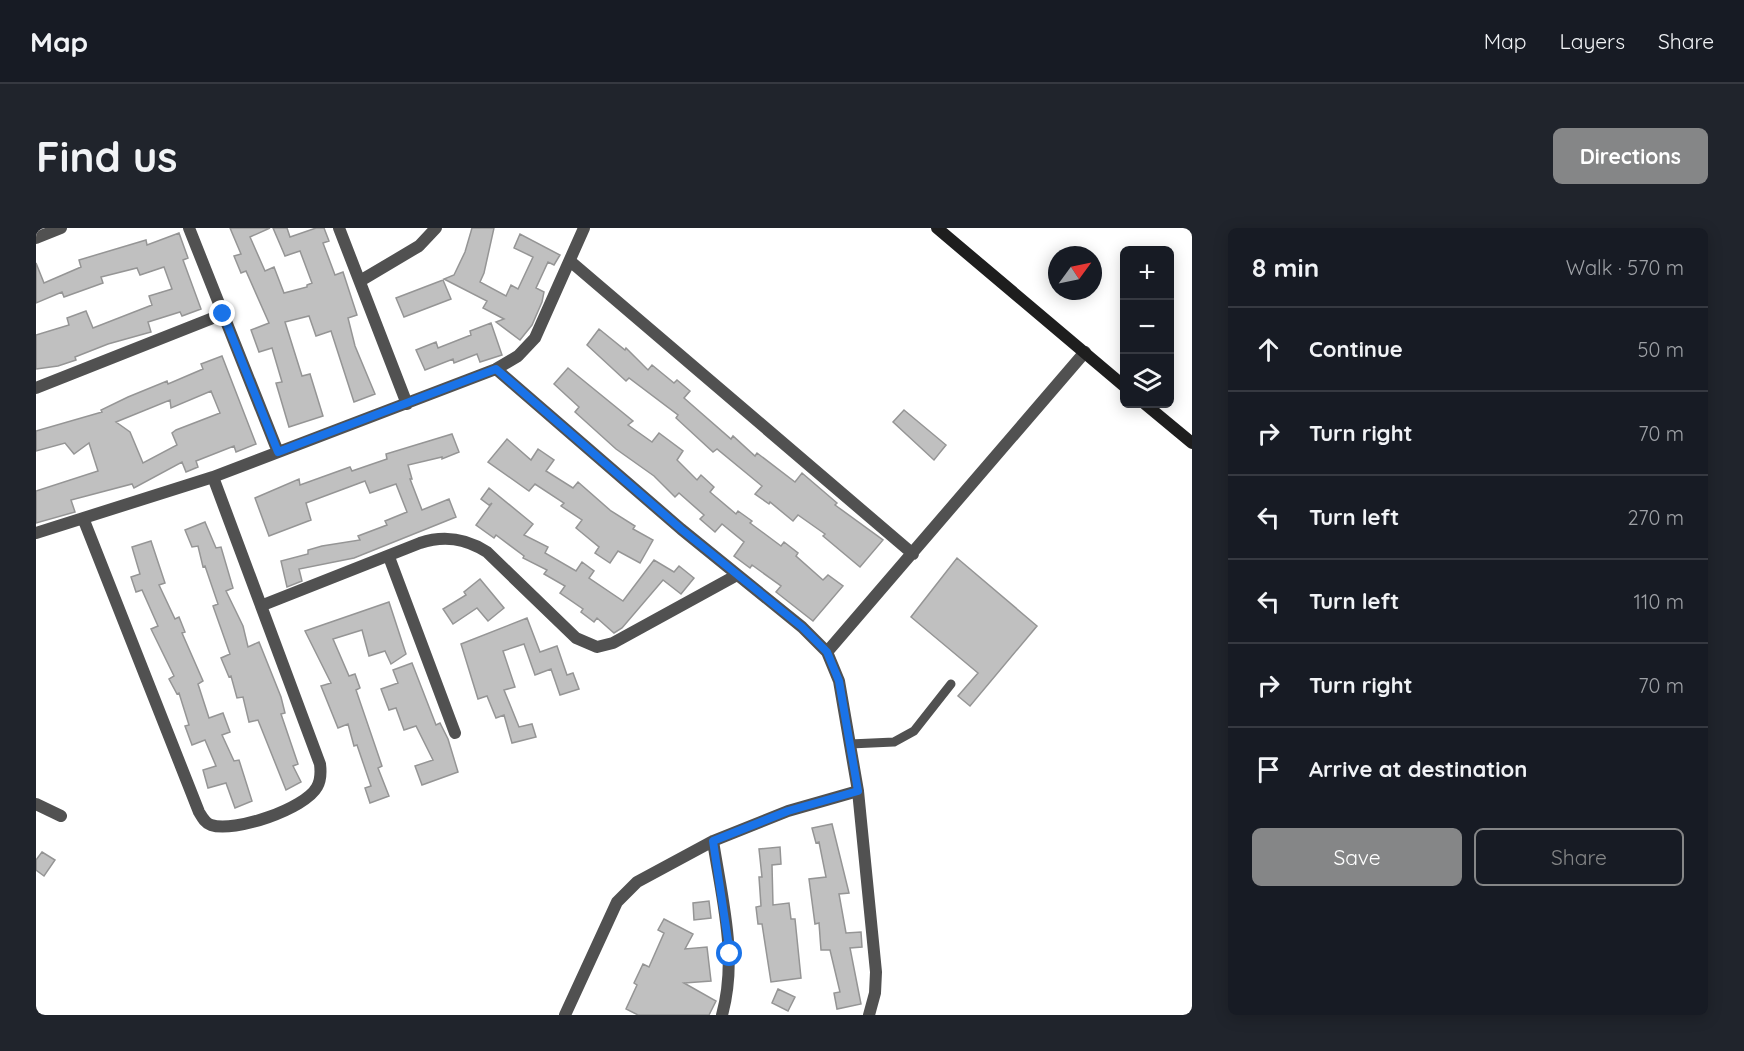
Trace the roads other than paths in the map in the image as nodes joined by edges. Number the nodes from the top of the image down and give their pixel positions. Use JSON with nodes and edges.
{"nodes":[{"id":1,"x":61,"y":228,"type":"edge"},
{"id":2,"x":189,"y":228,"type":"edge"},
{"id":3,"x":339,"y":228,"type":"edge"},
{"id":4,"x":435,"y":228,"type":"edge"},
{"id":5,"x":584,"y":228,"type":"edge"},
{"id":6,"x":937,"y":228,"type":"edge"},
{"id":7,"x":36,"y":238,"type":"edge"},
{"id":8,"x":570,"y":261,"type":"junction"},
{"id":9,"x":360,"y":281,"type":"junction"},
{"id":10,"x":223,"y":314,"type":"junction"},
{"id":11,"x":1085,"y":352,"type":"junction"},
{"id":12,"x":496,"y":369,"type":"junction"},
{"id":13,"x":1120,"y":382,"type":"edge"},
{"id":14,"x":36,"y":388,"type":"edge"},
{"id":15,"x":407,"y":404,"type":"junction"},
{"id":16,"x":1150,"y":408,"type":"edge"},
{"id":17,"x":1192,"y":443,"type":"edge"},
{"id":18,"x":278,"y":452,"type":"junction"},
{"id":19,"x":213,"y":477,"type":"junction"},
{"id":20,"x":83,"y":518,"type":"junction"},
{"id":21,"x":36,"y":533,"type":"edge"},
{"id":22,"x":913,"y":554,"type":"junction"},
{"id":23,"x":389,"y":557,"type":"junction"},
{"id":24,"x":737,"y":575,"type":"junction"},
{"id":25,"x":263,"y":605,"type":"junction"},
{"id":26,"x":827,"y":652,"type":"junction"},
{"id":27,"x":951,"y":684,"type":"dead end"},
{"id":28,"x":455,"y":733,"type":"dead end"},
{"id":29,"x":850,"y":744,"type":"junction"},
{"id":30,"x":858,"y":791,"type":"junction"},
{"id":31,"x":36,"y":804,"type":"edge"},
{"id":32,"x":61,"y":816,"type":"dead end"},
{"id":33,"x":713,"y":841,"type":"junction"},
{"id":34,"x":566,"y":1015,"type":"edge"},
{"id":35,"x":722,"y":1015,"type":"edge"},
{"id":36,"x":868,"y":1015,"type":"edge"}],
"edges":[{"from":1,"to":7,"type":"street"},
{"from":2,"to":10,"type":"street"},
{"from":3,"to":9,"type":"street"},
{"from":4,"to":9,"type":"street"},
{"from":5,"to":8,"type":"street"},
{"from":6,"to":11,"type":"street"},
{"from":8,"to":12,"type":"street"},
{"from":8,"to":22,"type":"street"},
{"from":9,"to":15,"type":"street"},
{"from":10,"to":14,"type":"street"},
{"from":10,"to":18,"type":"street"},
{"from":11,"to":13,"type":"street"},
{"from":11,"to":22,"type":"street"},
{"from":12,"to":15,"type":"street"},
{"from":12,"to":24,"type":"street"},
{"from":15,"to":18,"type":"street"},
{"from":16,"to":17,"type":"street"},
{"from":18,"to":19,"type":"street"},
{"from":19,"to":20,"type":"street"},
{"from":19,"to":25,"type":"street"},
{"from":20,"to":21,"type":"street"},
{"from":20,"to":25,"type":"street"},
{"from":22,"to":26,"type":"street"},
{"from":23,"to":24,"type":"street"},
{"from":23,"to":25,"type":"street"},
{"from":23,"to":28,"type":"street"},
{"from":24,"to":26,"type":"street"},
{"from":26,"to":29,"type":"street"},
{"from":27,"to":29,"type":"lane"},
{"from":29,"to":30,"type":"street"},
{"from":30,"to":33,"type":"street"},
{"from":30,"to":36,"type":"street"},
{"from":31,"to":32,"type":"street"},
{"from":33,"to":34,"type":"street"},
{"from":33,"to":35,"type":"street"}]}
